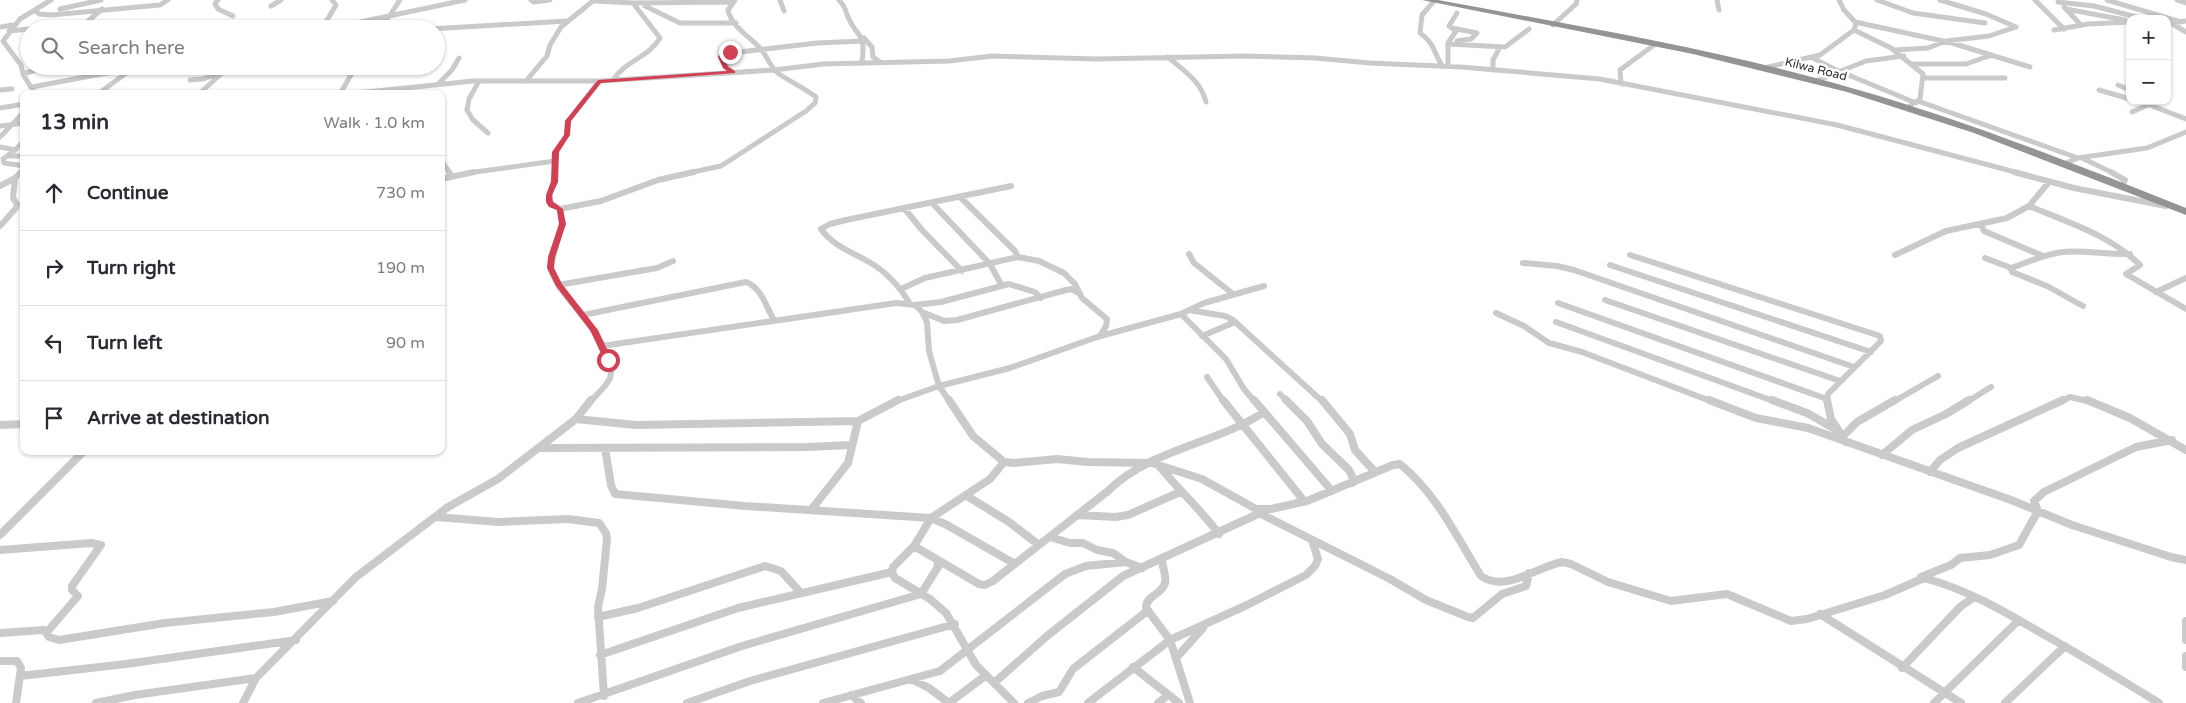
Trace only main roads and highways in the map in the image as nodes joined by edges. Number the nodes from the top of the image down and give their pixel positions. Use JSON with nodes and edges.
{"nodes":[{"id":1,"x":1430,"y":1,"type":"edge"},
{"id":2,"x":2186,"y":211,"type":"edge"}],
"edges":[{"from":1,"to":2,"type":"highway","name":"Kilwa Road"}]}
